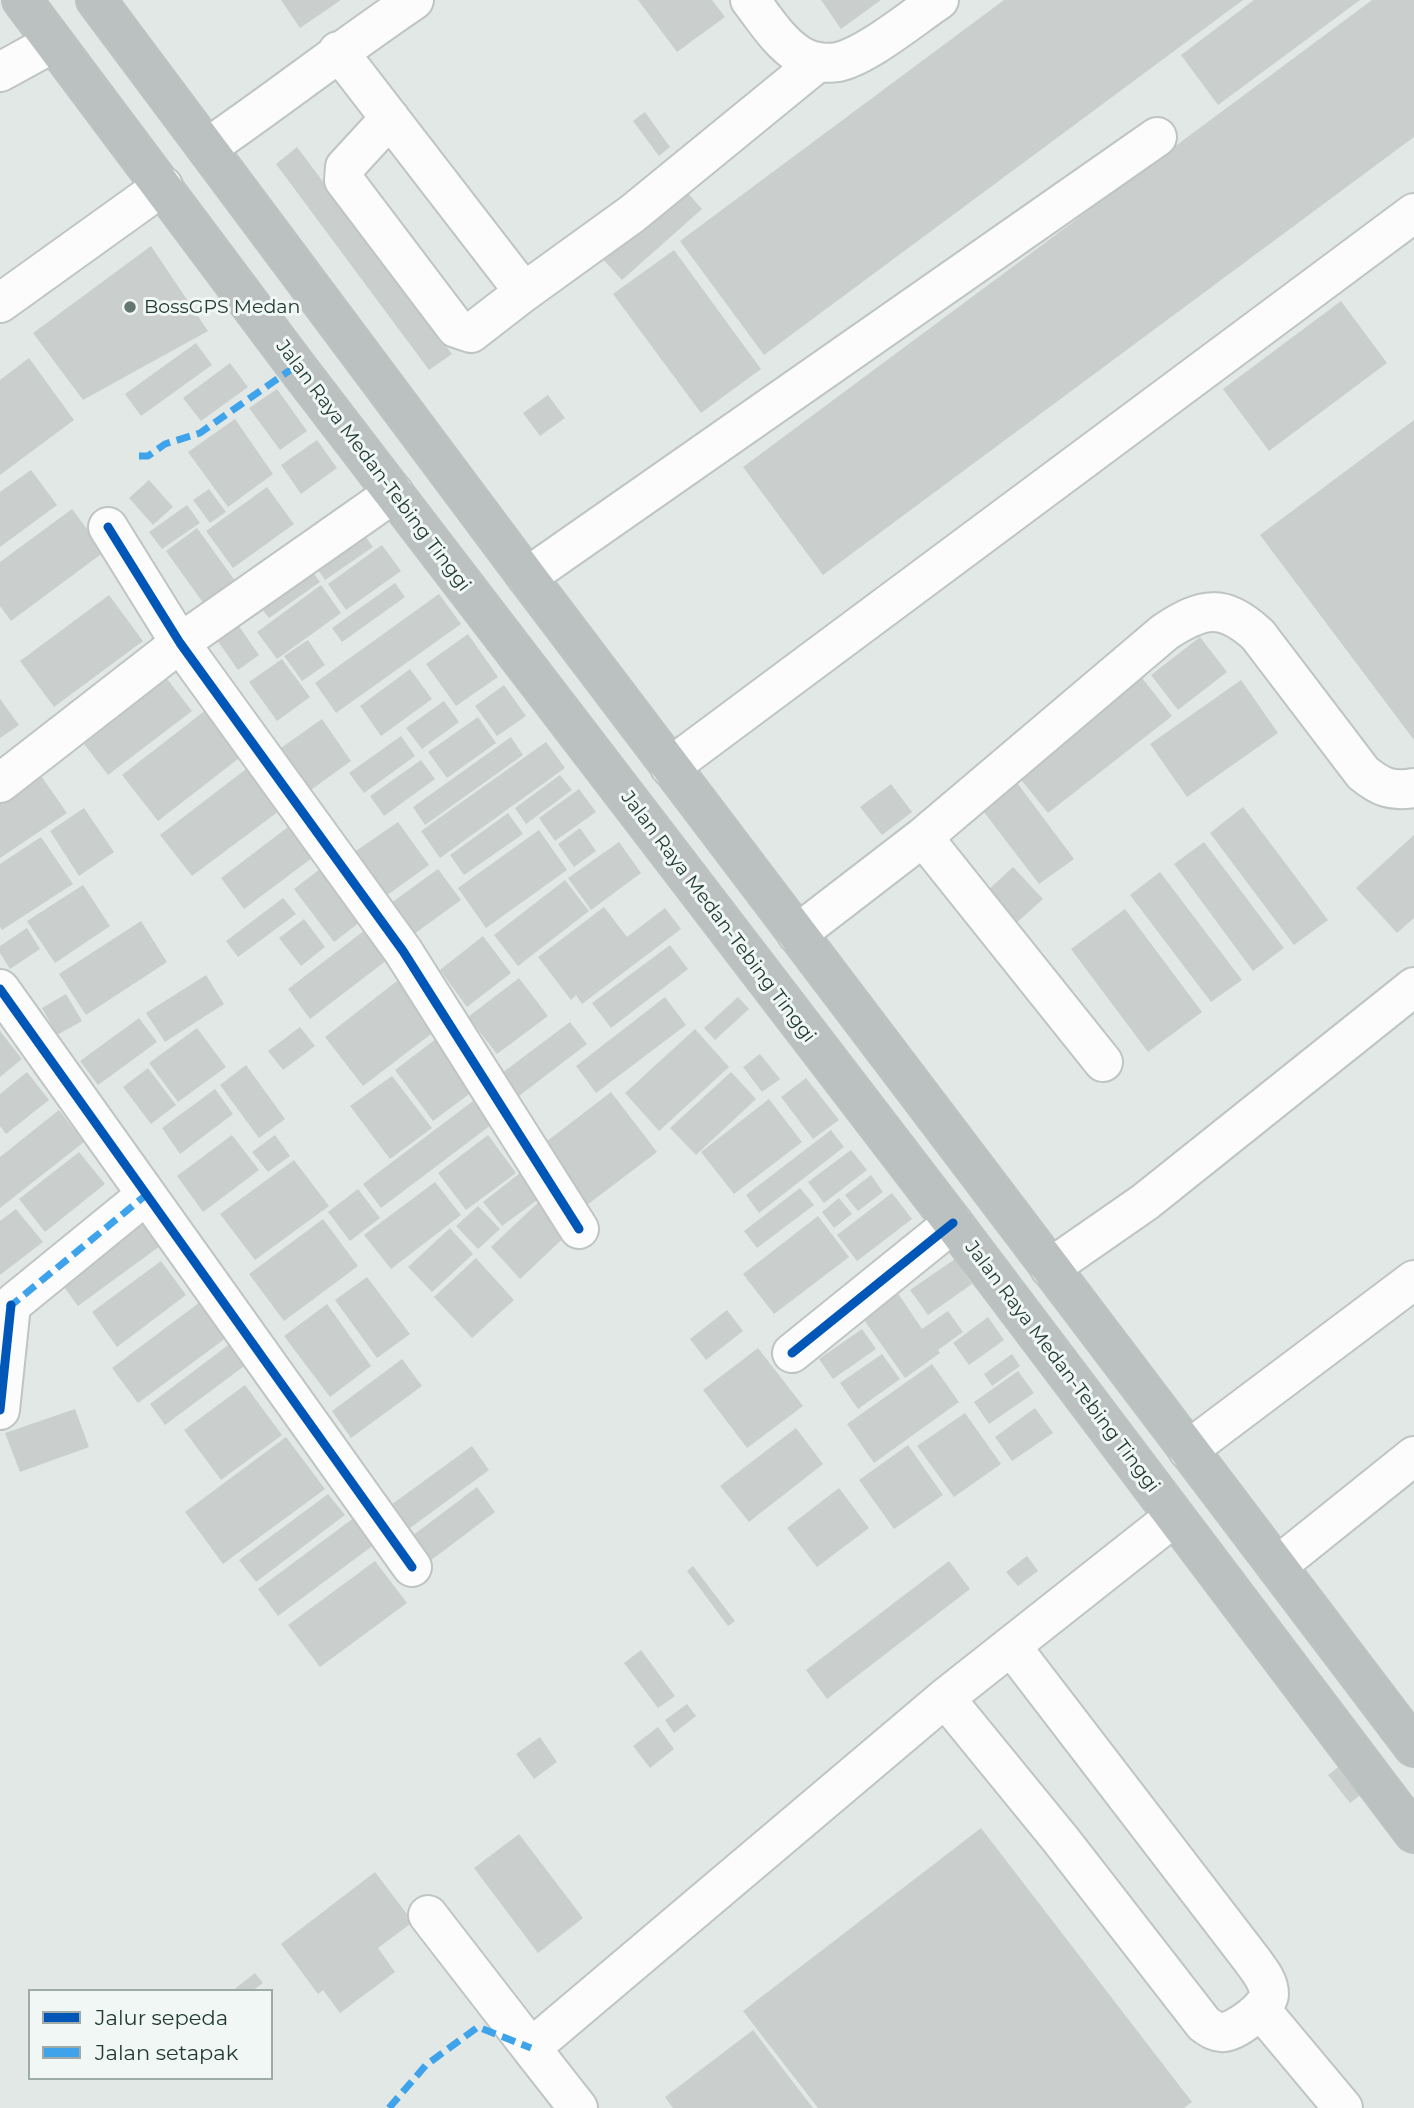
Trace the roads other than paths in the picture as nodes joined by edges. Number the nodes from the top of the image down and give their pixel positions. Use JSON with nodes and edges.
{"nodes":[{"id":1,"x":22,"y":0,"type":"edge"},
{"id":2,"x":96,"y":0,"type":"edge"},
{"id":3,"x":414,"y":0,"type":"edge"},
{"id":4,"x":750,"y":0,"type":"edge"},
{"id":5,"x":939,"y":0,"type":"edge"},
{"id":6,"x":53,"y":43,"type":"junction"},
{"id":7,"x":338,"y":51,"type":"junction"},
{"id":8,"x":818,"y":62,"type":"junction"},
{"id":9,"x":0,"y":72,"type":"edge"},
{"id":10,"x":390,"y":118,"type":"junction"},
{"id":11,"x":1157,"y":137,"type":"dead end"},
{"id":12,"x":207,"y":148,"type":"junction"},
{"id":13,"x":163,"y":186,"type":"junction"},
{"id":14,"x":1414,"y":213,"type":"edge"},
{"id":15,"x":524,"y":292,"type":"junction"},
{"id":16,"x":0,"y":303,"type":"edge"},
{"id":17,"x":394,"y":493,"type":"junction"},
{"id":18,"x":108,"y":527,"type":"dead end"},
{"id":19,"x":527,"y":577,"type":"junction"},
{"id":20,"x":180,"y":643,"type":"junction"},
{"id":21,"x":670,"y":767,"type":"junction"},
{"id":22,"x":0,"y":783,"type":"edge"},
{"id":23,"x":1414,"y":788,"type":"edge"},
{"id":24,"x":923,"y":836,"type":"junction"},
{"id":25,"x":797,"y":934,"type":"junction"},
{"id":26,"x":1414,"y":987,"type":"edge"},
{"id":27,"x":0,"y":989,"type":"edge"},
{"id":28,"x":1103,"y":1062,"type":"dead end"},
{"id":29,"x":146,"y":1195,"type":"junction"},
{"id":30,"x":953,"y":1223,"type":"junction"},
{"id":31,"x":579,"y":1229,"type":"dead end"},
{"id":32,"x":1050,"y":1268,"type":"junction"},
{"id":33,"x":1414,"y":1280,"type":"edge"},
{"id":34,"x":6,"y":1310,"type":"edge"},
{"id":35,"x":792,"y":1353,"type":"dead end"},
{"id":36,"x":0,"y":1410,"type":"edge"},
{"id":37,"x":1188,"y":1450,"type":"junction"},
{"id":38,"x":1414,"y":1457,"type":"edge"},
{"id":39,"x":1174,"y":1517,"type":"junction"},
{"id":40,"x":1277,"y":1566,"type":"junction"},
{"id":41,"x":412,"y":1567,"type":"dead end"},
{"id":42,"x":1011,"y":1646,"type":"junction"},
{"id":43,"x":946,"y":1699,"type":"junction"},
{"id":44,"x":1414,"y":1747,"type":"edge"},
{"id":45,"x":1414,"y":1833,"type":"edge"},
{"id":46,"x":428,"y":1915,"type":"dead end"},
{"id":47,"x":1261,"y":2010,"type":"junction"},
{"id":48,"x":531,"y":2048,"type":"junction"},
{"id":49,"x":578,"y":2108,"type":"edge"},
{"id":50,"x":1343,"y":2108,"type":"edge"}],
"edges":[{"from":1,"to":6,"type":"highway","name":"Jalan Raya Medan-Tebing Tinggi"},
{"from":2,"to":12,"type":"highway"},
{"from":3,"to":7,"type":"street"},
{"from":4,"to":8,"type":"street"},
{"from":5,"to":8,"type":"street"},
{"from":6,"to":9,"type":"street"},
{"from":6,"to":13,"type":"highway","name":"Jalan Raya Medan-Tebing Tinggi"},
{"from":7,"to":10,"type":"street"},
{"from":7,"to":12,"type":"street"},
{"from":8,"to":15,"type":"street"},
{"from":10,"to":15,"type":"street"},
{"from":10,"to":15,"type":"street"},
{"from":11,"to":19,"type":"street"},
{"from":12,"to":19,"type":"highway"},
{"from":13,"to":16,"type":"street"},
{"from":13,"to":17,"type":"highway","name":"Jalan Raya Medan-Tebing Tinggi"},
{"from":14,"to":21,"type":"street"},
{"from":17,"to":20,"type":"street"},
{"from":17,"to":30,"type":"highway","name":"Jalan Raya Medan-Tebing Tinggi"},
{"from":18,"to":20,"type":"street"},
{"from":19,"to":21,"type":"highway"},
{"from":20,"to":22,"type":"street"},
{"from":20,"to":31,"type":"street"},
{"from":21,"to":25,"type":"highway"},
{"from":23,"to":24,"type":"street"},
{"from":24,"to":25,"type":"street"},
{"from":24,"to":28,"type":"street"},
{"from":25,"to":32,"type":"highway"},
{"from":26,"to":32,"type":"street"},
{"from":27,"to":29,"type":"street"},
{"from":29,"to":34,"type":"street"},
{"from":29,"to":41,"type":"street"},
{"from":30,"to":35,"type":"street"},
{"from":30,"to":39,"type":"highway","name":"Jalan Raya Medan-Tebing Tinggi"},
{"from":32,"to":37,"type":"highway"},
{"from":33,"to":37,"type":"street"},
{"from":34,"to":36,"type":"street"},
{"from":37,"to":40,"type":"highway"},
{"from":38,"to":40,"type":"street"},
{"from":39,"to":42,"type":"street"},
{"from":39,"to":45,"type":"highway","name":"Jalan Raya Medan-Tebing Tinggi"},
{"from":40,"to":44,"type":"highway"},
{"from":42,"to":43,"type":"street"},
{"from":42,"to":47,"type":"street"},
{"from":43,"to":47,"type":"street"},
{"from":43,"to":48,"type":"street"},
{"from":46,"to":48,"type":"street"},
{"from":47,"to":50,"type":"street"},
{"from":48,"to":49,"type":"street"}]}
